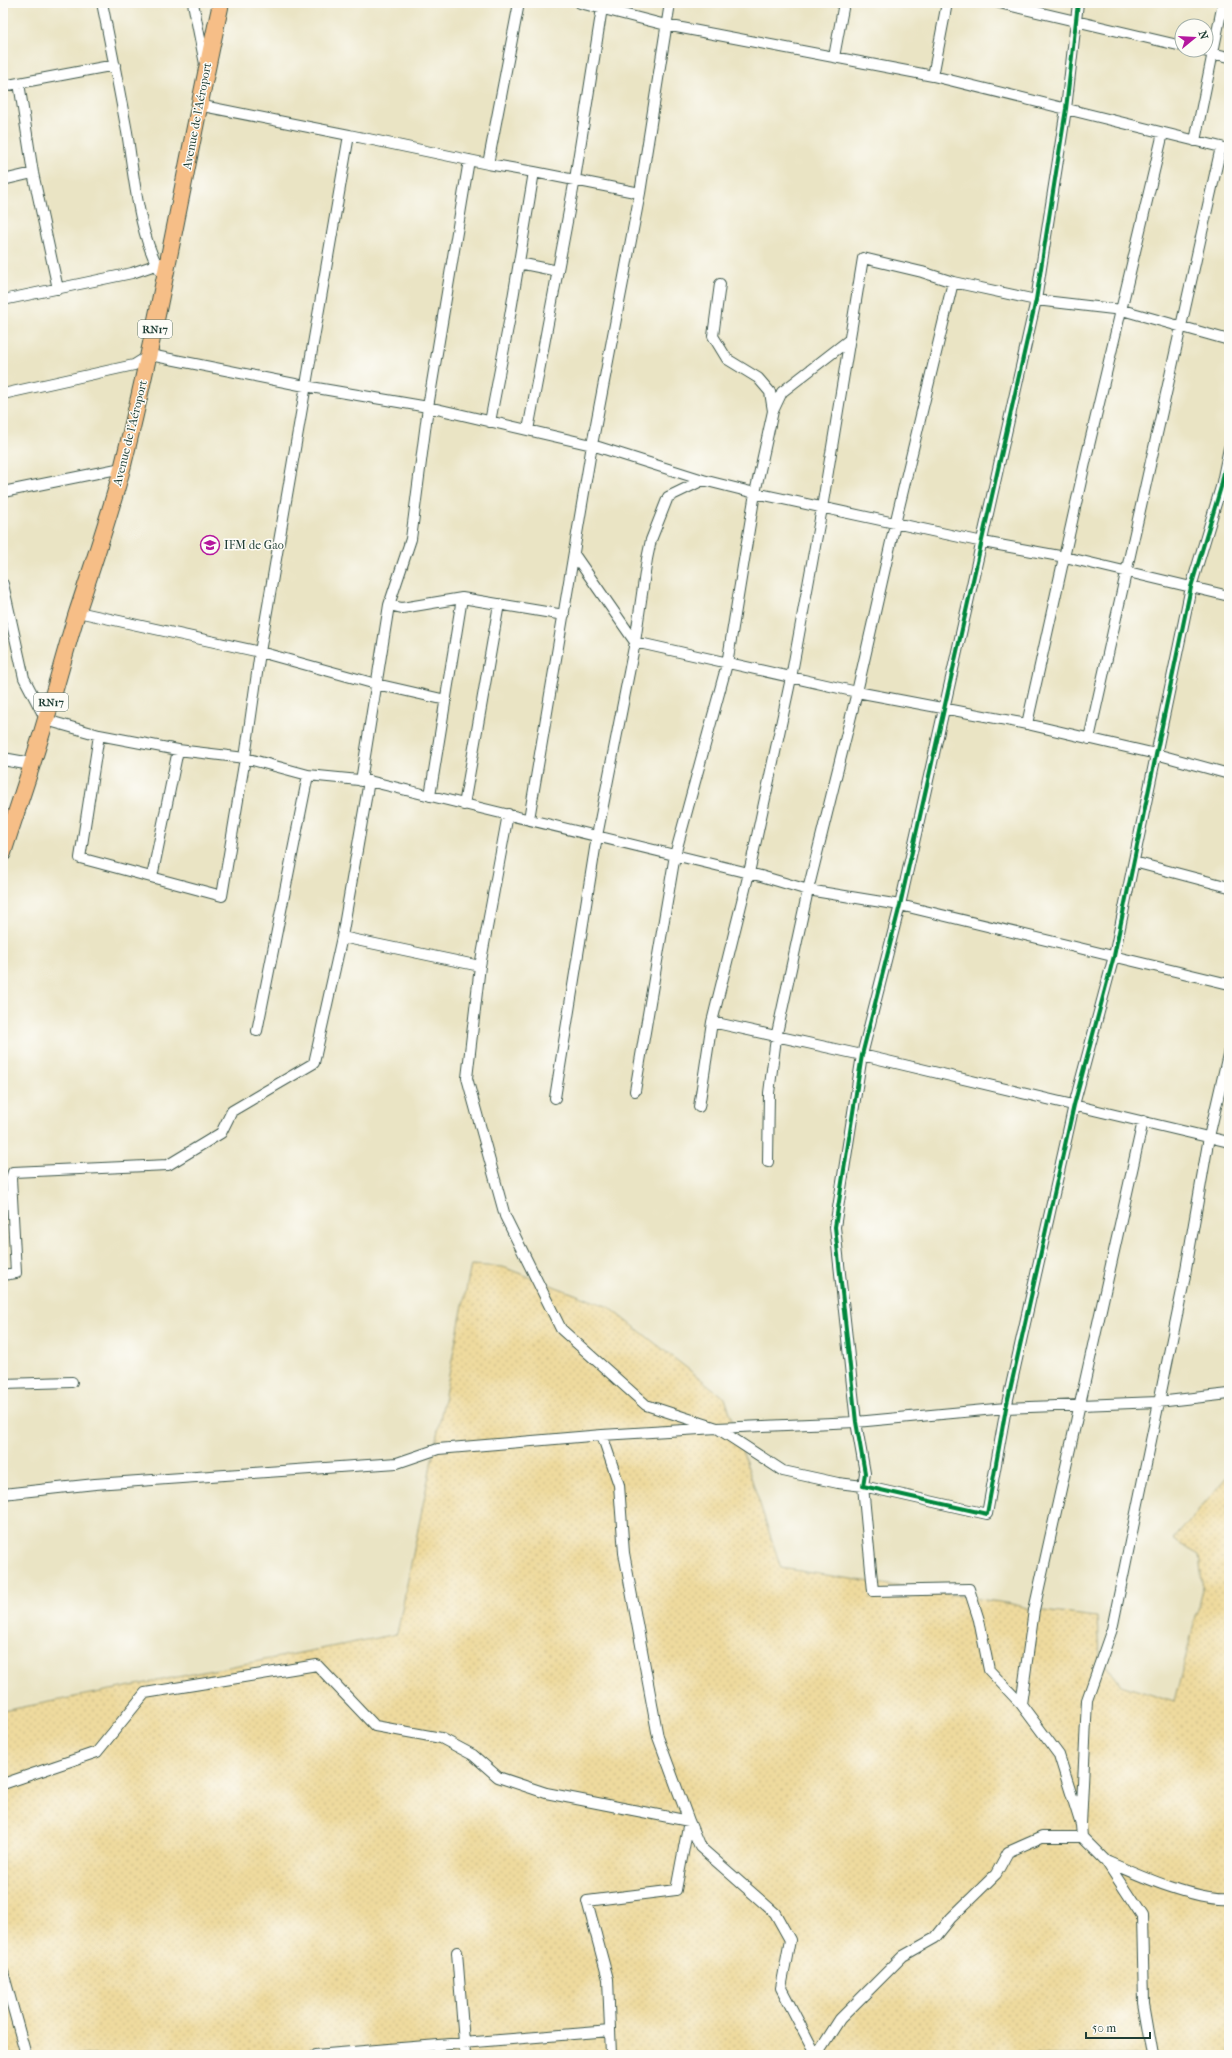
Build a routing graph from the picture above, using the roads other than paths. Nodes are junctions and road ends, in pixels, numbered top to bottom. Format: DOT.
graph roads {
  1 [pos="102,3"];
  2 [pos="193,3"];
  3 [pos="221,3"];
  4 [pos="519,3"];
  5 [pos="580,3"];
  6 [pos="670,3"];
  7 [pos="844,3"];
  8 [pos="948,3"];
  9 [pos="999,3"];
  10 [pos="1078,3"];
  11 [pos="1223,3"];
  12 [pos="602,8"];
  13 [pos="1076,21"];
  14 [pos="666,25"];
  15 [pos="1174,44"];
  16 [pos="1214,44"];
  17 [pos="1214,53"];
  18 [pos="834,57"];
  19 [pos="1229,57"];
  20 [pos="1211,58"];
  21 [pos="116,65"];
  22 [pos="206,71"];
  23 [pos="933,76"];
  24 [pos="19,83"];
  25 [pos="3,86"];
  26 [pos="198,105"];
  27 [pos="1066,109"];
  28 [pos="1163,133"];
  29 [pos="348,135"];
  30 [pos="1195,141"];
  31 [pos="1225,148"];
  32 [pos="469,160"];
  33 [pos="488,164"];
  34 [pos="534,172"];
  35 [pos="34,173"];
  36 [pos="575,179"];
  37 [pos="3,180"];
  38 [pos="640,193"];
  39 [pos="519,263"];
  40 [pos="164,267"];
  41 [pos="558,271"];
  42 [pos="953,282"];
  43 [pos="720,284"];
  44 [pos="58,289"];
  45 [pos="3,300"];
  46 [pos="1036,300"];
  47 [pos="1122,310"];
  48 [pos="1183,326"];
  49 [pos="849,340"];
  50 [pos="1229,340"];
  51 [pos="150,355"];
  52 [pos="305,386"];
  53 [pos="3,394"];
  54 [pos="428,407"];
  55 [pos="773,411"];
  56 [pos="490,422"];
  57 [pos="528,430"];
  58 [pos="592,445"];
  59 [pos="1229,448"];
  60 [pos="122,468"];
  61 [pos="703,480"];
  62 [pos="3,492"];
  63 [pos="755,493"];
  64 [pos="822,508"];
  65 [pos="895,524"];
  66 [pos="983,542"];
  67 [pos="574,554"];
  68 [pos="1066,557"];
  69 [pos="1126,571"];
  70 [pos="3,584"];
  71 [pos="1191,587"];
  72 [pos="1229,596"];
  73 [pos="462,598"];
  74 [pos="499,604"];
  75 [pos="389,605"];
  76 [pos="6,610"];
  77 [pos="78,612"];
  78 [pos="564,615"];
  79 [pos="635,642"];
  80 [pos="260,652"];
  81 [pos="727,664"];
  82 [pos="791,678"];
  83 [pos="376,684"];
  84 [pos="857,692"];
  85 [pos="446,700"];
  86 [pos="944,709"];
  87 [pos="46,720"];
  88 [pos="1027,724"];
  89 [pos="99,735"];
  90 [pos="1089,739"];
  91 [pos="178,750"];
  92 [pos="1156,754"];
  93 [pos="3,758"];
  94 [pos="245,758"];
  95 [pos="31,764"];
  96 [pos="1229,774"];
  97 [pos="308,775"];
  98 [pos="365,781"];
  99 [pos="430,796"];
  100 [pos="464,804"];
  101 [pos="508,814"];
  102 [pos="529,818"];
  103 [pos="597,836"];
  104 [pos="3,854"];
  105 [pos="675,855"];
  106 [pos="1134,862"];
  107 [pos="749,873"];
  108 [pos="152,877"];
  109 [pos="1229,887"];
  110 [pos="808,890"];
  111 [pos="900,905"];
  112 [pos="342,937"];
  113 [pos="1114,956"];
  114 [pos="480,966"];
  115 [pos="1229,984"];
  116 [pos="712,1022"];
  117 [pos="257,1031"];
  118 [pos="776,1038"];
  119 [pos="1229,1050"];
  120 [pos="862,1055"];
  121 [pos="636,1091"];
  122 [pos="555,1098"];
  123 [pos="1074,1105"];
  124 [pos="699,1107"];
  125 [pos="1143,1121"];
  126 [pos="1209,1137"];
  127 [pos="1229,1142"];
  128 [pos="768,1162"];
  129 [pos="8,1173"];
  130 [pos="3,1275"];
  131 [pos="72,1382"];
  132 [pos="3,1384"];
  133 [pos="1229,1394"];
  134 [pos="1158,1402"];
  135 [pos="1080,1405"];
  136 [pos="1006,1408"];
  137 [pos="856,1422"];
  138 [pos="717,1428"];
  139 [pos="602,1434"];
  140 [pos="863,1486"];
  141 [pos="3,1494"];
  142 [pos="1021,1704"];
  143 [pos="3,1784"];
  144 [pos="689,1822"];
  145 [pos="1081,1825"];
  146 [pos="1082,1837"];
  147 [pos="1106,1861"];
  148 [pos="1229,1898"];
  149 [pos="457,1952"];
  150 [pos="3,1972"];
  151 [pos="610,2031"];
  152 [pos="464,2043"];
  153 [pos="26,2055"];
  154 [pos="315,2055"];
  155 [pos="465,2055"];
  156 [pos="611,2055"];
  157 [pos="816,2055"];
  158 [pos="1153,2055"];
  1 -- 21 [label="street"];
  2 -- 22 [label="street"];
  3 -- 22 [label="main road, Avenue de l'Aéroport / RN17"];
  4 -- 33 [label="street"];
  5 -- 12 [label="street"];
  6 -- 14 [label="street"];
  7 -- 18 [label="street"];
  8 -- 23 [label="street"];
  9 -- 13 [label="street"];
  10 -- 13 [label="street"];
  11 -- 16 [label="street"];
  12 -- 14 [label="street"];
  12 -- 36 [label="street"];
  13 -- 15 [label="street"];
  13 -- 27 [label="street"];
  14 -- 18 [label="street"];
  14 -- 38 [label="street"];
  17 -- 19 [label="street"];
  18 -- 23 [label="street"];
  20 -- 30 [label="street"];
  21 -- 24 [label="street"];
  21 -- 40 [label="street"];
  22 -- 26 [label="main road, Avenue de l'Aéroport / RN17"];
  23 -- 27 [label="street"];
  24 -- 25 [label="street"];
  24 -- 35 [label="street"];
  26 -- 29 [label="street"];
  26 -- 40 [label="main road, Avenue de l'Aéroport / RN17"];
  27 -- 28 [label="street"];
  27 -- 46 [label="street"];
  28 -- 30 [label="street"];
  28 -- 47 [label="street"];
  29 -- 32 [label="street"];
  29 -- 52 [label="street"];
  30 -- 31 [label="street"];
  31 -- 48 [label="street"];
  32 -- 33 [label="street"];
  32 -- 54 [label="street"];
  33 -- 34 [label="street"];
  34 -- 36 [label="street"];
  34 -- 39 [label="street"];
  35 -- 37 [label="street"];
  35 -- 44 [label="street"];
  36 -- 38 [label="street"];
  36 -- 41 [label="street"];
  38 -- 58 [label="street"];
  39 -- 41 [label="street"];
  39 -- 56 [label="street"];
  40 -- 44 [label="street"];
  40 -- 51 [label="main road, Avenue de l'Aéroport / RN17"];
  41 -- 57 [label="street"];
  42 -- 46 [label="street"];
  42 -- 49 [label="street"];
  42 -- 65 [label="street"];
  43 -- 55 [label="street"];
  44 -- 45 [label="street"];
  46 -- 47 [label="street"];
  46 -- 66 [label="street"];
  47 -- 48 [label="street"];
  47 -- 68 [label="street"];
  48 -- 50 [label="street"];
  48 -- 69 [label="street"];
  49 -- 55 [label="street"];
  49 -- 64 [label="street"];
  51 -- 52 [label="street"];
  51 -- 53 [label="street"];
  51 -- 60 [label="main road, Avenue de l'Aéroport / RN17"];
  52 -- 54 [label="street"];
  52 -- 80 [label="street"];
  54 -- 56 [label="street"];
  54 -- 75 [label="street"];
  55 -- 63 [label="street"];
  56 -- 57 [label="street"];
  57 -- 58 [label="street"];
  58 -- 61 [label="street"];
  58 -- 67 [label="street"];
  59 -- 71 [label="street"];
  60 -- 62 [label="street"];
  60 -- 77 [label="main road, Avenue de l'Aéroport / RN17"];
  61 -- 63 [label="street"];
  61 -- 79 [label="street"];
  63 -- 64 [label="street"];
  63 -- 81 [label="street"];
  64 -- 65 [label="street"];
  64 -- 82 [label="street"];
  65 -- 66 [label="street"];
  65 -- 84 [label="street"];
  66 -- 68 [label="street"];
  66 -- 86 [label="street"];
  67 -- 78 [label="street"];
  67 -- 79 [label="street"];
  68 -- 69 [label="street"];
  68 -- 88 [label="street"];
  69 -- 71 [label="street"];
  69 -- 90 [label="street"];
  70 -- 76 [label="street"];
  71 -- 72 [label="street"];
  71 -- 92 [label="street"];
  73 -- 74 [label="street"];
  73 -- 75 [label="street"];
  73 -- 85 [label="street"];
  74 -- 78 [label="street"];
  74 -- 100 [label="street"];
  75 -- 83 [label="street"];
  76 -- 87 [label="street"];
  77 -- 80 [label="street"];
  77 -- 87 [label="main road, Avenue de l'Aéroport / RN17"];
  78 -- 102 [label="street"];
  79 -- 81 [label="street"];
  79 -- 103 [label="street"];
  80 -- 83 [label="street"];
  80 -- 94 [label="street"];
  81 -- 82 [label="street"];
  81 -- 105 [label="street"];
  82 -- 84 [label="street"];
  82 -- 107 [label="street"];
  83 -- 85 [label="street"];
  83 -- 98 [label="street"];
  84 -- 86 [label="street"];
  84 -- 110 [label="street"];
  85 -- 99 [label="street"];
  86 -- 88 [label="street"];
  86 -- 111 [label="street"];
  87 -- 89 [label="street"];
  87 -- 95 [label="main road, Avenue de l'Aéroport / RN17"];
  88 -- 90 [label="street"];
  89 -- 91 [label="street"];
  89 -- 108 [label="street"];
  90 -- 92 [label="street"];
  91 -- 94 [label="street"];
  91 -- 108 [label="street"];
  92 -- 96 [label="street"];
  92 -- 106 [label="street"];
  93 -- 95 [label="street"];
  94 -- 97 [label="street"];
  94 -- 108 [label="street"];
  95 -- 104 [label="main road, Avenue de l'Aéroport / RN17"];
  97 -- 98 [label="street"];
  97 -- 117 [label="street"];
  98 -- 99 [label="street"];
  98 -- 112 [label="street"];
  99 -- 100 [label="street"];
  100 -- 101 [label="street"];
  101 -- 102 [label="street"];
  101 -- 114 [label="street"];
  102 -- 103 [label="street"];
  103 -- 105 [label="street"];
  103 -- 122 [label="street"];
  105 -- 107 [label="street"];
  105 -- 121 [label="street"];
  106 -- 109 [label="street"];
  106 -- 113 [label="street"];
  107 -- 110 [label="street"];
  107 -- 116 [label="street"];
  110 -- 111 [label="street"];
  110 -- 118 [label="street"];
  111 -- 113 [label="street"];
  111 -- 120 [label="street"];
  112 -- 114 [label="street"];
  112 -- 129 [label="street"];
  113 -- 115 [label="street"];
  113 -- 123 [label="street"];
  114 -- 138 [label="street"];
  116 -- 118 [label="street"];
  116 -- 124 [label="street"];
  118 -- 120 [label="street"];
  118 -- 128 [label="street"];
  119 -- 126 [label="street"];
  120 -- 123 [label="street"];
  120 -- 137 [label="street"];
  123 -- 125 [label="street"];
  123 -- 136 [label="street"];
  125 -- 126 [label="street"];
  125 -- 135 [label="street"];
  126 -- 127 [label="street"];
  126 -- 134 [label="street"];
  129 -- 130 [label="street"];
  131 -- 132 [label="street"];
  133 -- 134 [label="street"];
  134 -- 135 [label="street"];
  134 -- 145 [label="street"];
  135 -- 136 [label="street"];
  135 -- 142 [label="street"];
  136 -- 137 [label="street"];
  136 -- 140 [label="street"];
  137 -- 138 [label="street"];
  137 -- 140 [label="street"];
  138 -- 139 [label="street"];
  138 -- 140 [label="street"];
  139 -- 141 [label="street"];
  139 -- 144 [label="street"];
  140 -- 142 [label="street"];
  142 -- 145 [label="street"];
  143 -- 144 [label="street"];
  144 -- 151 [label="street"];
  144 -- 157 [label="street"];
  145 -- 146 [label="street"];
  146 -- 147 [label="street"];
  146 -- 157 [label="street"];
  147 -- 148 [label="street"];
  147 -- 158 [label="street"];
  149 -- 152 [label="street"];
  150 -- 153 [label="street"];
  151 -- 152 [label="street"];
  151 -- 156 [label="street"];
  152 -- 154 [label="street"];
  152 -- 155 [label="street"];
}
